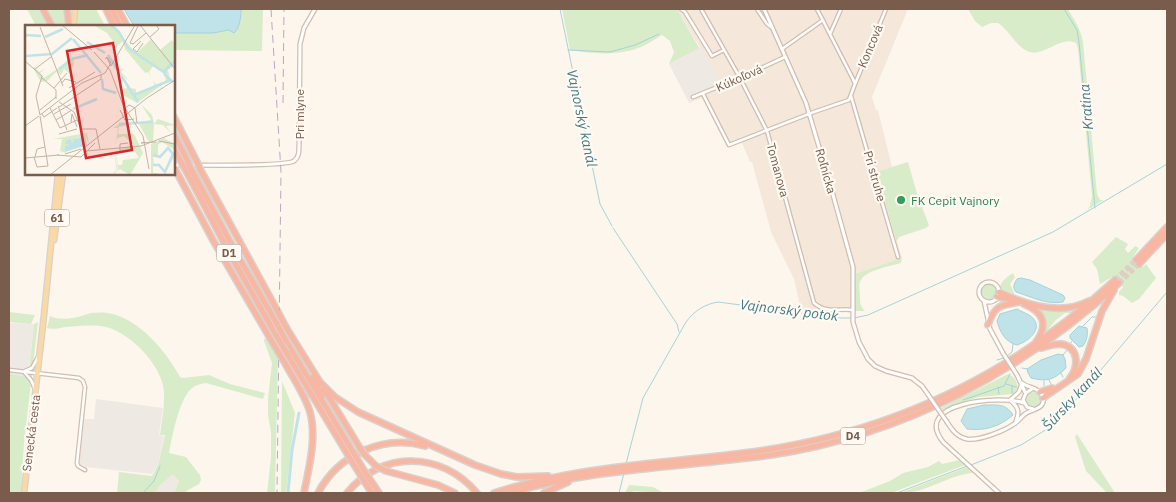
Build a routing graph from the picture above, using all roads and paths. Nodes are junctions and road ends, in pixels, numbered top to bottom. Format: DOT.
graph roads {
  1 [pos="43,9"];
  2 [pos="69,9"];
  3 [pos="75,9"];
  4 [pos="106,9"];
  5 [pos="315,9"];
  6 [pos="681,9"];
  7 [pos="701,9"];
  8 [pos="757,9"];
  9 [pos="817,9"];
  10 [pos="841,9"];
  11 [pos="886,9"];
  12 [pos="115,10"];
  13 [pos="765,10"];
  14 [pos="761,14"];
  15 [pos="822,20"];
  16 [pos="51,25"];
  17 [pos="69,25"];
  18 [pos="74,25"];
  19 [pos="114,25"];
  20 [pos="121,25"];
  21 [pos="126,25"];
  22 [pos="772,27"];
  23 [pos="830,34"];
  24 [pos="782,49"];
  25 [pos="724,50"];
  26 [pos="785,57"];
  27 [pos="740,78"];
  28 [pos="855,84"];
  29 [pos="703,94"];
  30 [pos="851,96"];
  31 [pos="693,97"];
  32 [pos="810,114"];
  33 [pos="175,119"];
  34 [pos="767,131"];
  35 [pos="175,136"];
  36 [pos="175,150"];
  37 [pos="175,167"];
  38 [pos="175,169"];
  39 [pos="58,175"];
  40 [pos="64,175"];
  41 [pos="1167,228"];
  42 [pos="1167,234"];
  43 [pos="898,257"];
  44 [pos="48,279"];
  45 [pos="1117,282"];
  46 [pos="998,295"];
  47 [pos="1098,296"];
  48 [pos="984,301"];
  49 [pos="990,302"];
  50 [pos="1019,302"];
  51 [pos="854,310"];
  52 [pos="987,313"];
  53 [pos="988,325"];
  54 [pos="1036,347"];
  55 [pos="40,352"];
  56 [pos="306,359"];
  57 [pos="285,363"];
  58 [pos="9,370"];
  59 [pos="24,372"];
  60 [pos="38,374"];
  61 [pos="319,381"];
  62 [pos="1022,383"];
  63 [pos="1032,389"];
  64 [pos="36,391"];
  65 [pos="1040,392"];
  66 [pos="1025,394"];
  67 [pos="1044,398"];
  68 [pos="1010,400"];
  69 [pos="1024,404"];
  70 [pos="1034,409"];
  71 [pos="330,415"];
  72 [pos="1023,415"];
  73 [pos="329,424"];
  74 [pos="1015,424"];
  75 [pos="442,450"];
  76 [pos="352,456"];
  77 [pos="617,469"];
  78 [pos="85,470"];
  79 [pos="561,476"];
  80 [pos="365,477"];
  81 [pos="572,479"];
  82 [pos="526,489"];
  83 [pos="475,491"];
  84 [pos="24,493"];
  85 [pos="304,493"];
  86 [pos="318,493"];
  87 [pos="347,493"];
  88 [pos="372,493"];
  89 [pos="379,493"];
  90 [pos="455,493"];
  91 [pos="494,493"];
  92 [pos="510,493"];
  93 [pos="516,493"];
  94 [pos="544,493"];
  95 [pos="999,493"];
  1 -- 16 [label="highway"];
  2 -- 17 [label="highway"];
  3 -- 18 [label="main road"];
  4 -- 19 [label="highway"];
  5 -- 37 [label="street, Pri mlyne"];
  6 -- 25 [label="street"];
  7 -- 25 [label="street, Tomanova"];
  8 -- 14 [label="street, Roľnícka"];
  9 -- 15 [label="street"];
  10 -- 23 [label="street"];
  11 -- 28 [label="street, Koncová"];
  12 -- 20 [label="highway"];
  12 -- 21 [label="highway"];
  13 -- 14 [label="street, Roľnícka"];
  13 -- 22 [label="street, Roľnícka"];
  14 -- 22 [label="street, Roľnícka"];
  15 -- 23 [label="street"];
  15 -- 24 [label="street"];
  22 -- 24 [label="street, Roľnícka"];
  23 -- 28 [label="street"];
  24 -- 26 [label="street, Roľnícka"];
  25 -- 27 [label="street, Tomanova"];
  26 -- 27 [label="street, Kúkoľová"];
  26 -- 32 [label="street, Roľnícka"];
  27 -- 29 [label="street, Kúkoľová"];
  27 -- 34 [label="street, Tomanova"];
  28 -- 30 [label="street, Koncová"];
  29 -- 31 [label="street, Kúkoľová"];
  29 -- 34 [label="street"];
  30 -- 32 [label="street"];
  30 -- 43 [label="street, Pri struhe"];
  32 -- 34 [label="street"];
  32 -- 51 [label="street, Roľnícka"];
  33 -- 56 [label="highway, bridge"];
  34 -- 51 [label="street, Tomanova"];
  35 -- 71 [label="highway, D1, bridge"];
  36 -- 73 [label="highway, D1, bridge"];
  38 -- 57 [label="highway, bridge"];
  39 -- 44 [label="main road, 61"];
  40 -- 44 [label="main road, 61"];
  41 -- 42 [label="highway"];
  44 -- 55 [label="main road, 61"];
  45 -- 47 [label="highway, D4"];
  45 -- 54 [label="highway, D4"];
  45 -- 67 [label="highway"];
  46 -- 47 [label="highway"];
  46 -- 48 [label="street"];
  46 -- 49 [label="street"];
  46 -- 50 [label="highway"];
  47 -- 54 [label="highway, D4"];
  48 -- 49 [label="street"];
  48 -- 52 [label="street"];
  49 -- 52 [label="street"];
  50 -- 53 [label="highway"];
  50 -- 54 [label="highway"];
  51 -- 74 [label="street, Roľnícka, bridge"];
  52 -- 53 [label="street"];
  53 -- 62 [label="street, bridge"];
  54 -- 65 [label="highway"];
  54 -- 77 [label="highway, D4"];
  55 -- 59 [label="street"];
  55 -- 60 [label="main road, 61"];
  56 -- 61 [label="highway"];
  56 -- 71 [label="highway"];
  57 -- 73 [label="highway"];
  57 -- 85 [label="highway"];
  58 -- 59 [label="street"];
  59 -- 60 [label="street"];
  59 -- 64 [label="street"];
  60 -- 64 [label="main road, Senecká cesta / 61"];
  60 -- 78 [label="street"];
  61 -- 75 [label="highway"];
  61 -- 90 [label="highway, bridge"];
  62 -- 63 [label="street"];
  62 -- 66 [label="street"];
  62 -- 68 [label="street"];
  63 -- 65 [label="street"];
  63 -- 66 [label="street"];
  64 -- 84 [label="main road, Senecká cesta / 61"];
  65 -- 67 [label="street"];
  66 -- 68 [label="street"];
  66 -- 69 [label="street"];
  67 -- 70 [label="street"];
  68 -- 69 [label="street"];
  68 -- 74 [label="street"];
  68 -- 95 [label="street"];
  69 -- 70 [label="street"];
  69 -- 72 [label="street"];
  70 -- 72 [label="street"];
  71 -- 76 [label="highway, D1"];
  72 -- 74 [label="street"];
  73 -- 76 [label="highway, D1"];
  75 -- 79 [label="highway"];
  75 -- 86 [label="highway"];
  76 -- 80 [label="highway, D1"];
  77 -- 79 [label="highway, D4"];
  77 -- 81 [label="highway, D4"];
  79 -- 91 [label="highway, D4"];
  80 -- 88 [label="highway, D1"];
  80 -- 89 [label="highway, D1"];
  81 -- 82 [label="highway, D4"];
  81 -- 94 [label="highway"];
  82 -- 92 [label="highway, D4"];
  82 -- 93 [label="highway"];
  83 -- 87 [label="highway"];
}
